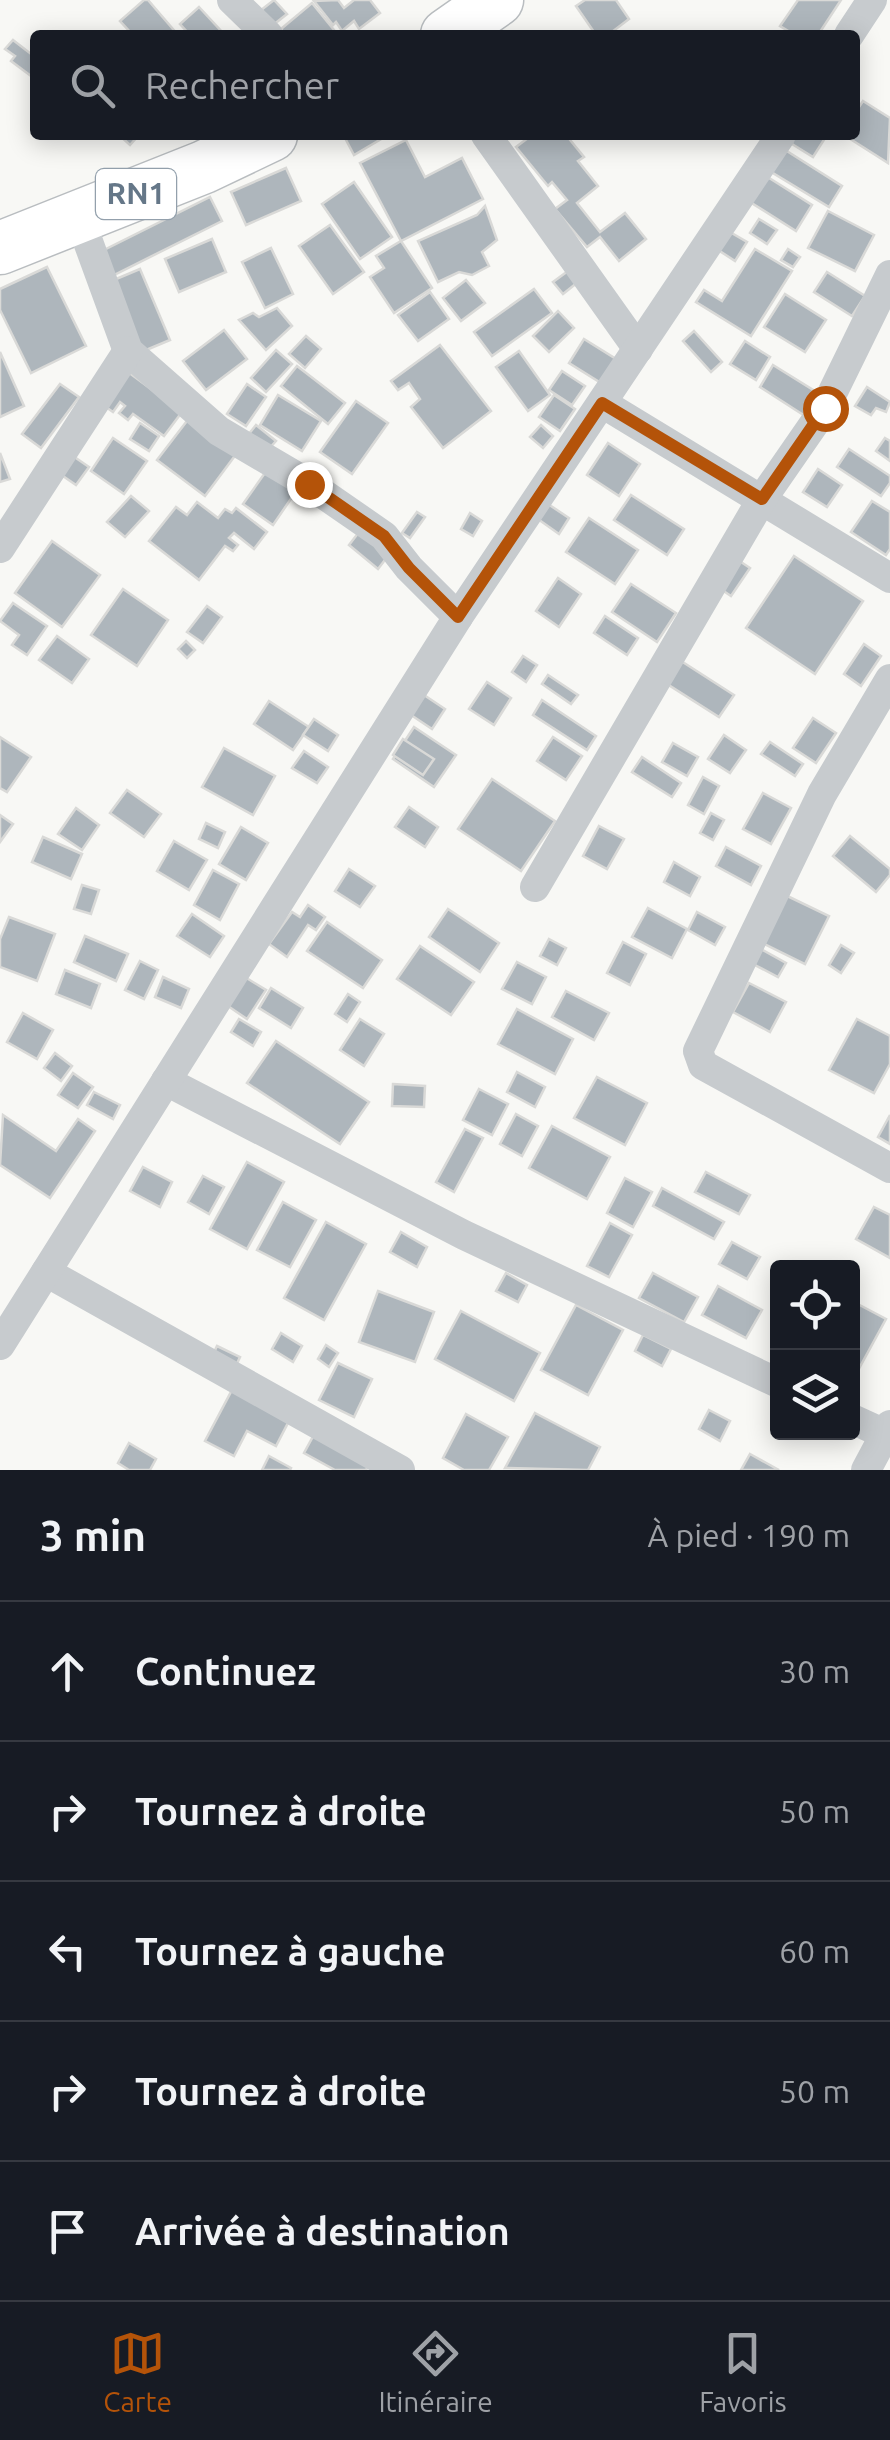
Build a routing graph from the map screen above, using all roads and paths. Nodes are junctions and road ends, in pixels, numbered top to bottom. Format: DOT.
graph roads {
  1 [pos="232,0"];
  2 [pos="497,0"];
  3 [pos="872,0"];
  4 [pos="263,30"];
  5 [pos="454,30"];
  6 [pos="851,30"];
  7 [pos="261,140"];
  8 [pos="490,140"];
  9 [pos="779,140"];
  10 [pos="79,217"];
  11 [pos="0,248"];
  12 [pos="890,274"];
  13 [pos="638,349"];
  14 [pos="128,351"];
  15 [pos="602,403"];
  16 [pos="762,499"];
  17 [pos="0,548"];
  18 [pos="890,578"];
  19 [pos="458,617"];
  20 [pos="890,679"];
  21 [pos="535,888"];
  22 [pos="166,1081"];
  23 [pos="890,1168"];
  24 [pos="46,1272"];
  25 [pos="0,1345"];
  26 [pos="770,1380"];
  27 [pos="860,1421"];
  28 [pos="888,1430"];
  29 [pos="400,1470"];
  30 [pos="866,1470"];
  1 -- 4 [label="street"];
  2 -- 5 [label="highway"];
  3 -- 6 [label="street"];
  7 -- 10 [label="highway, RN1"];
  8 -- 13 [label="street"];
  9 -- 13 [label="street"];
  10 -- 11 [label="highway, RN1"];
  10 -- 14 [label="street"];
  12 -- 16 [label="street"];
  13 -- 15 [label="street"];
  14 -- 17 [label="street"];
  14 -- 19 [label="street"];
  15 -- 16 [label="street"];
  15 -- 19 [label="street"];
  16 -- 18 [label="street"];
  16 -- 21 [label="street"];
  19 -- 22 [label="street"];
  20 -- 23 [label="street"];
  22 -- 24 [label="street"];
  22 -- 26 [label="street"];
  24 -- 25 [label="street"];
  24 -- 29 [label="street"];
  27 -- 28 [label="street"];
  28 -- 30 [label="street"];
}
